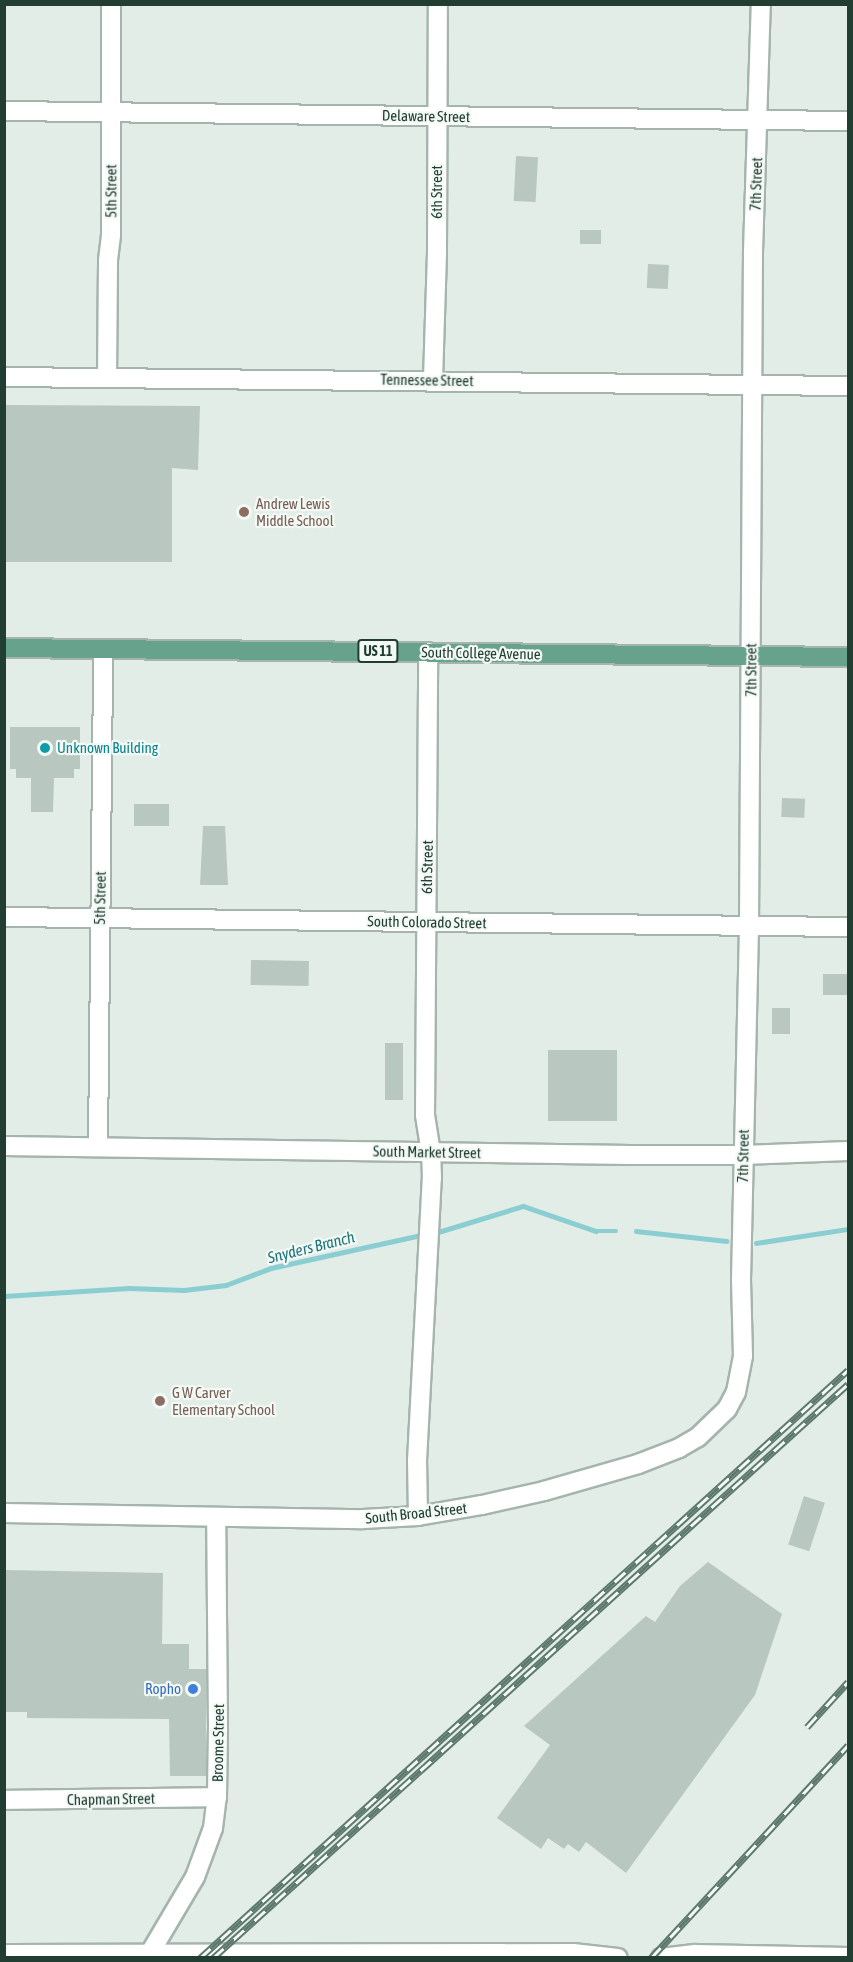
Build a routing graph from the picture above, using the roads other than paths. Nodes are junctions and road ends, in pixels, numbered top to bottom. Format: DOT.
graph roads {
  1 [pos="111,4"];
  2 [pos="438,4"];
  3 [pos="761,4"];
  4 [pos="4,111"];
  5 [pos="111,113"];
  6 [pos="437,117"];
  7 [pos="758,120"];
  8 [pos="849,121"];
  9 [pos="4,377"];
  10 [pos="107,378"];
  11 [pos="433,380"];
  12 [pos="752,384"];
  13 [pos="849,386"];
  14 [pos="4,648"];
  15 [pos="103,649"];
  16 [pos="428,652"];
  17 [pos="751,656"];
  18 [pos="849,657"];
  19 [pos="4,917"];
  20 [pos="100,918"];
  21 [pos="426,922"];
  22 [pos="749,925"];
  23 [pos="849,927"];
  24 [pos="4,1146"];
  25 [pos="98,1147"];
  26 [pos="849,1151"];
  27 [pos="431,1153"];
  28 [pos="743,1155"];
  29 [pos="742,1335"];
  30 [pos="4,1513"];
  31 [pos="418,1516"];
  32 [pos="216,1517"];
  33 [pos="217,1797"];
  34 [pos="4,1800"];
  35 [pos="4,1953"];
  36 [pos="150,1953"];
  37 [pos="849,1957"];
  38 [pos="618,1958"];
  39 [pos="661,1958"];
  1 -- 5 [label="street, 5th Street"];
  2 -- 6 [label="street, 6th Street"];
  3 -- 7 [label="street, 7th Street"];
  4 -- 5 [label="street, Delaware Street"];
  5 -- 6 [label="street, Delaware Street"];
  5 -- 10 [label="street, 5th Street"];
  6 -- 7 [label="street, Delaware Street"];
  6 -- 11 [label="street, 6th Street"];
  7 -- 8 [label="street, Delaware Street"];
  7 -- 12 [label="street, 7th Street"];
  9 -- 10 [label="street, Tennessee Street"];
  10 -- 11 [label="street, Tennessee Street"];
  11 -- 12 [label="street, Tennessee Street"];
  12 -- 13 [label="street, Tennessee Street"];
  12 -- 17 [label="street, 7th Street"];
  14 -- 15 [label="main road, South College Avenue / US 11"];
  15 -- 16 [label="main road, South College Avenue / US 11"];
  15 -- 20 [label="street, 5th Street"];
  16 -- 17 [label="main road, South College Avenue / US 11"];
  16 -- 21 [label="street, 6th Street"];
  17 -- 18 [label="main road, South College Avenue / US 11"];
  17 -- 22 [label="street, 7th Street"];
  19 -- 20 [label="street, South Colorado Street"];
  20 -- 21 [label="street, South Colorado Street"];
  20 -- 25 [label="street, 5th Street"];
  21 -- 22 [label="street, South Colorado Street"];
  21 -- 27 [label="street, 6th Street"];
  22 -- 23 [label="street, South Colorado Street"];
  22 -- 28 [label="street, 7th Street"];
  24 -- 25 [label="street, South Market Street"];
  25 -- 27 [label="street, South Market Street"];
  26 -- 28 [label="street, South Market Street"];
  27 -- 28 [label="street, South Market Street"];
  27 -- 31 [label="street, 6th Street"];
  28 -- 29 [label="street, 7th Street"];
  29 -- 31 [label="street, South Broad Street"];
  30 -- 32 [label="street, South Broad Street"];
  31 -- 32 [label="street, South Broad Street"];
  32 -- 33 [label="street, Broome Street"];
  33 -- 34 [label="street, Chapman Street"];
  33 -- 36 [label="street, Broome Street"];
  35 -- 36 [label="street"];
  36 -- 38 [label="street"];
  37 -- 39 [label="street"];
}
